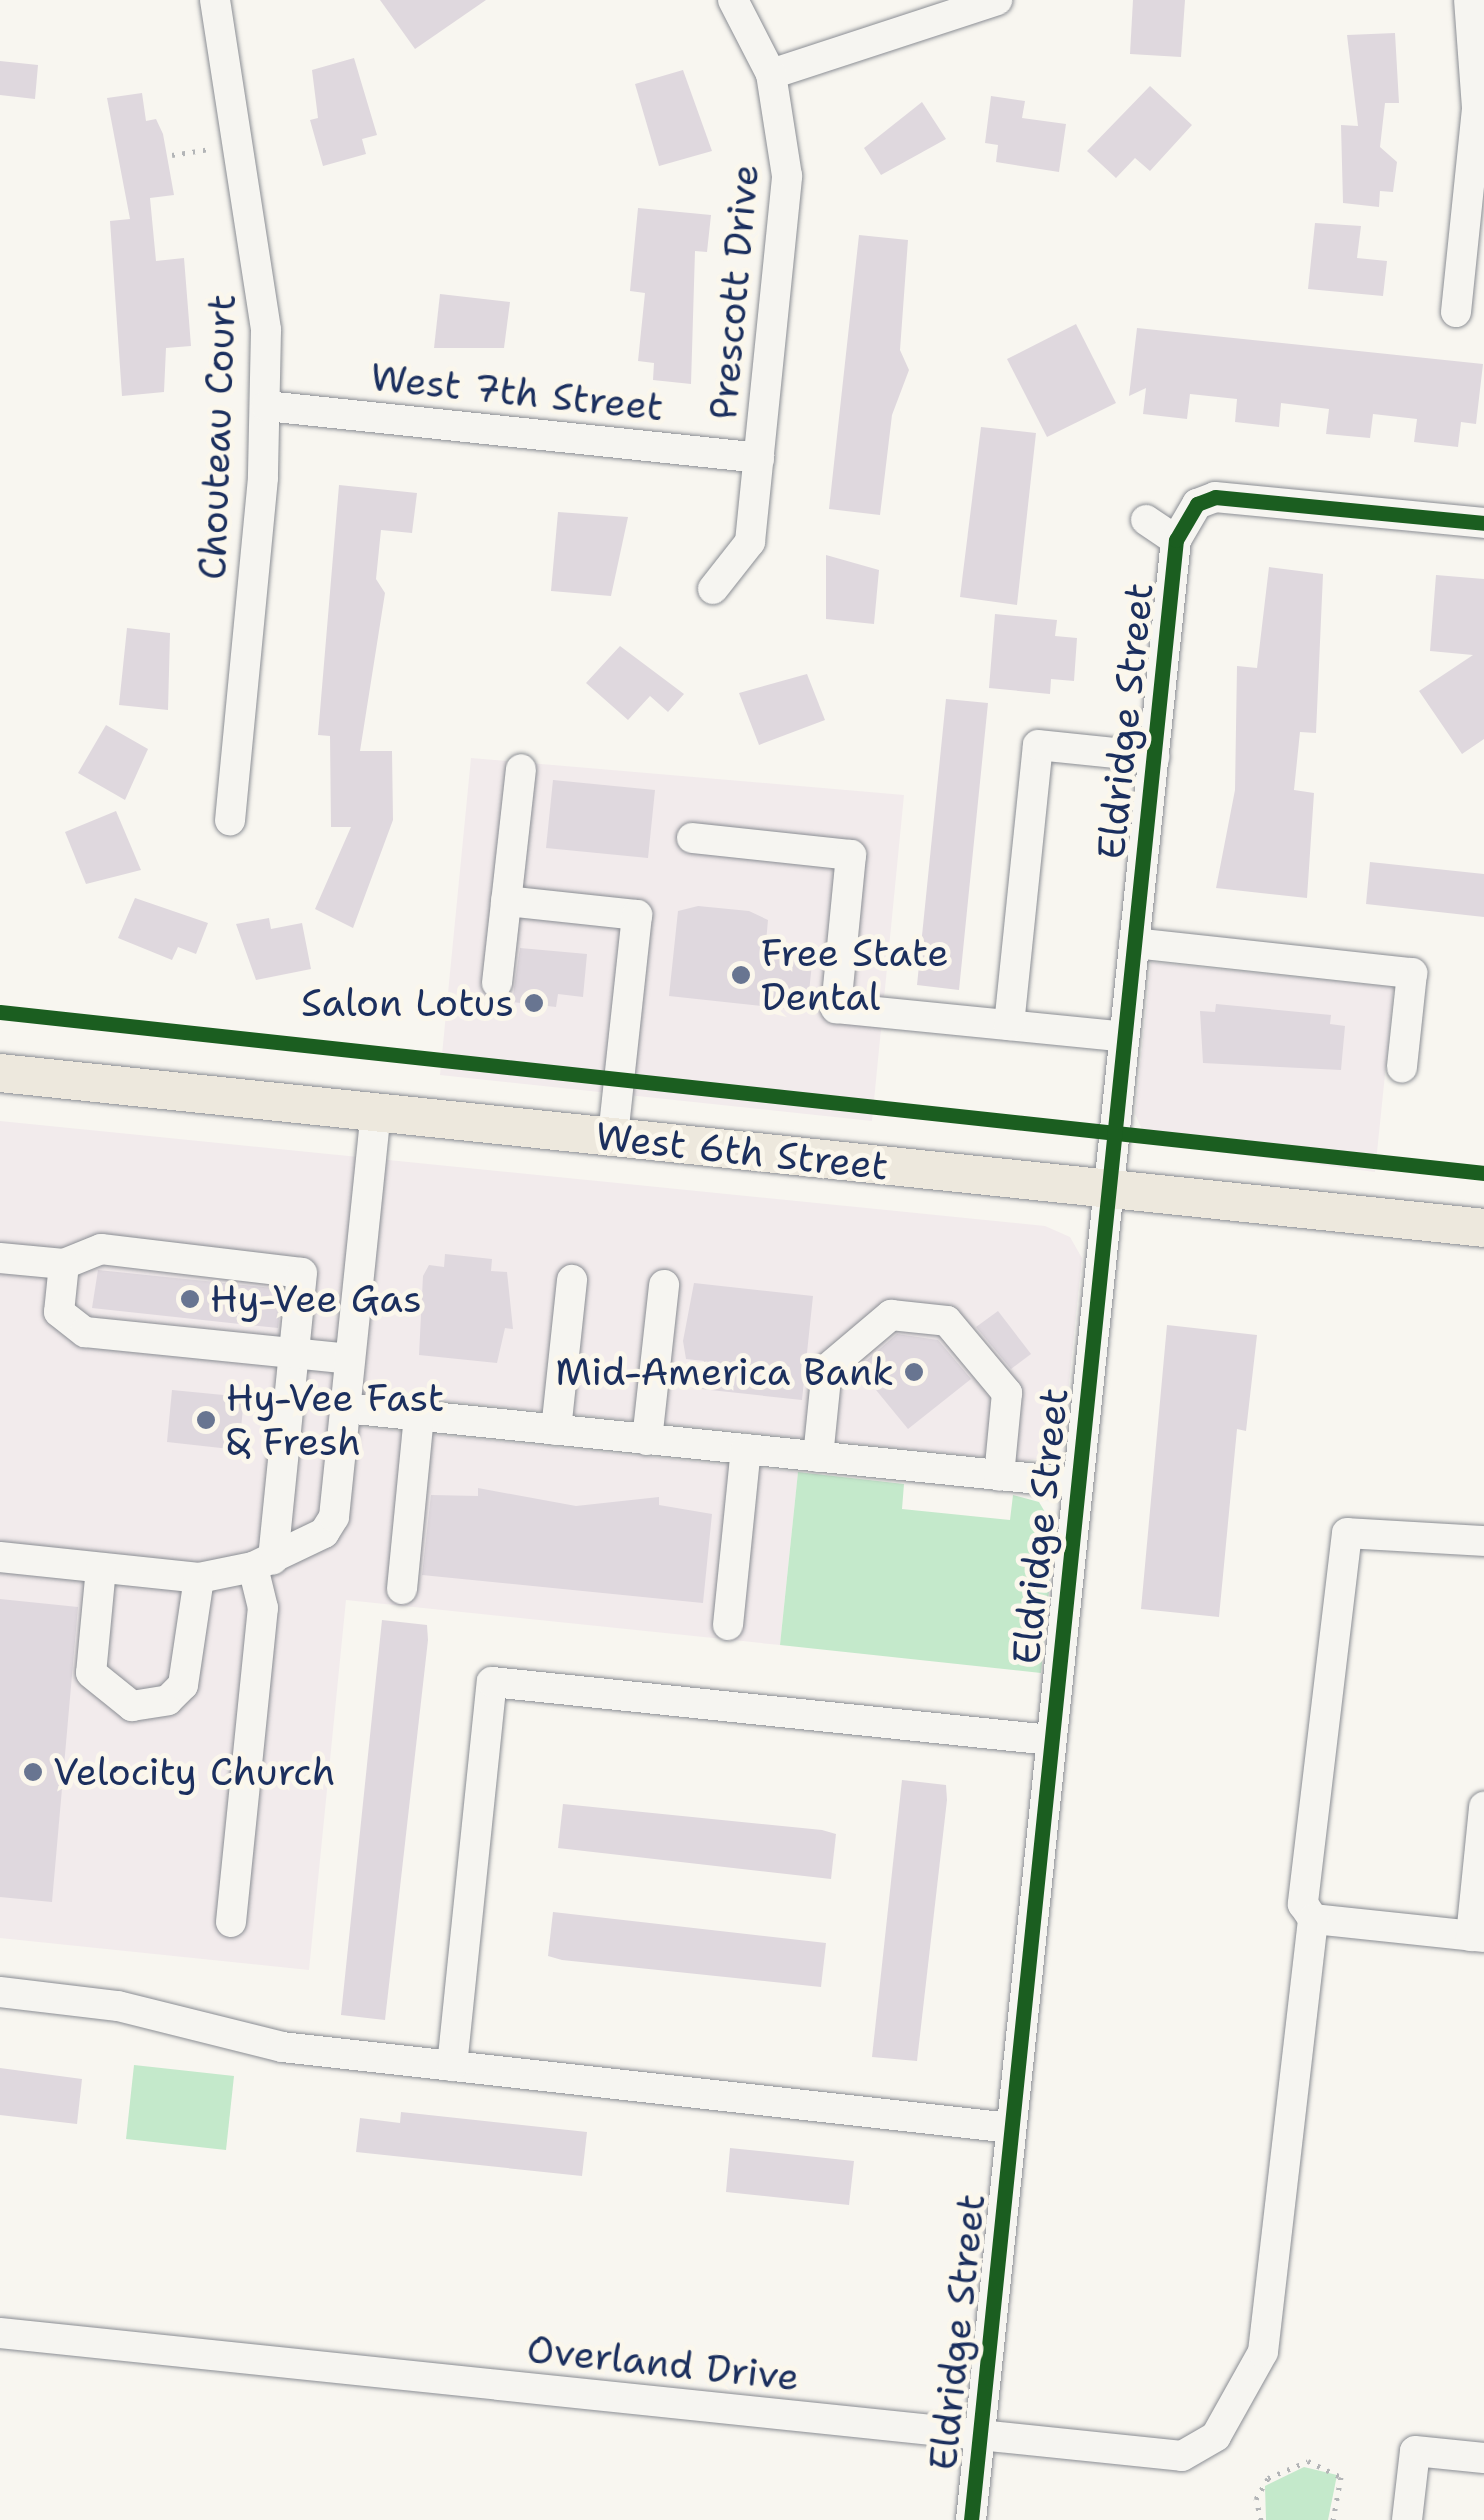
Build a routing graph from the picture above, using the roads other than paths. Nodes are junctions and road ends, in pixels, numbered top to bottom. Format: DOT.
graph roads {
  1 [pos="215,0"];
  2 [pos="733,0"];
  3 [pos="997,0"];
  4 [pos="1469,0"];
  5 [pos="771,74"];
  6 [pos="1480,109"];
  7 [pos="1456,312"];
  8 [pos="266,406"];
  9 [pos="759,458"];
  10 [pos="1146,520"];
  11 [pos="1484,523"];
  12 [pos="1176,540"];
  13 [pos="713,589"];
  14 [pos="1154,757"];
  15 [pos="521,769"];
  16 [pos="230,820"];
  17 [pos="692,838"];
  18 [pos="506,901"];
  19 [pos="1134,944"];
  20 [pos="497,983"];
  21 [pos="1009,1025"];
  22 [pos="1124,1037"];
  23 [pos="1402,1066"];
  24 [pos="0,1073"];
  25 [pos="376,1112"];
  26 [pos="612,1137"];
  27 [pos="1108,1189"];
  28 [pos="1484,1228"];
  29 [pos="0,1258"];
  30 [pos="64,1264"];
  31 [pos="572,1280"];
  32 [pos="664,1285"];
  33 [pos="300,1354"];
  34 [pos="350,1359"];
  35 [pos="344,1408"];
  36 [pos="419,1416"];
  37 [pos="556,1430"];
  38 [pos="647,1440"];
  39 [pos="746,1450"];
  40 [pos="818,1457"];
  41 [pos="999,1476"];
  42 [pos="1077,1483"];
  43 [pos="1484,1541"];
  44 [pos="0,1557"];
  45 [pos="263,1564"];
  46 [pos="101,1568"];
  47 [pos="200,1578"];
  48 [pos="402,1590"];
  49 [pos="728,1625"];
  50 [pos="1050,1740"];
  51 [pos="1484,1807"];
  52 [pos="1313,1919"];
  53 [pos="230,1922"];
  54 [pos="1478,1936"];
  55 [pos="0,1992"];
  56 [pos="452,2066"];
  57 [pos="1011,2128"];
  58 [pos="0,2333"];
  59 [pos="979,2437"];
  60 [pos="1484,2458"];
  61 [pos="972,2520"];
  62 [pos="1407,2520"];
  1 -- 8 [label="street, Chouteau Court"];
  2 -- 5 [label="street, Prescott Drive"];
  3 -- 5 [label="street"];
  4 -- 6 [label="street"];
  5 -- 9 [label="street, Prescott Drive"];
  6 -- 7 [label="street"];
  8 -- 9 [label="street, West 7th Street"];
  8 -- 16 [label="street, Chouteau Court"];
  9 -- 13 [label="street, Prescott Drive"];
  10 -- 12 [label="street"];
  11 -- 12 [label="street"];
  12 -- 14 [label="street, Eldridge Street"];
  14 -- 19 [label="street, Eldridge Street"];
  14 -- 21 [label="street"];
  15 -- 18 [label="street"];
  17 -- 21 [label="street"];
  18 -- 20 [label="street"];
  18 -- 26 [label="street"];
  19 -- 22 [label="street, Eldridge Street"];
  19 -- 23 [label="street"];
  21 -- 22 [label="street"];
  22 -- 27 [label="street, Eldridge Street"];
  24 -- 25 [label="main road, West 6th Street"];
  25 -- 26 [label="main road, West 6th Street"];
  25 -- 34 [label="street"];
  26 -- 27 [label="main road, West 6th Street"];
  27 -- 28 [label="main road, West 6th Street"];
  27 -- 42 [label="street, Eldridge Street"];
  29 -- 30 [label="street"];
  30 -- 33 [label="street"];
  30 -- 33 [label="street"];
  31 -- 37 [label="street"];
  32 -- 38 [label="street"];
  33 -- 34 [label="street"];
  33 -- 45 [label="street"];
  34 -- 35 [label="street"];
  35 -- 36 [label="street"];
  35 -- 45 [label="street"];
  36 -- 37 [label="street"];
  36 -- 48 [label="street"];
  37 -- 38 [label="street"];
  38 -- 39 [label="street"];
  39 -- 40 [label="street"];
  39 -- 49 [label="street"];
  40 -- 41 [label="street"];
  40 -- 41 [label="street"];
  41 -- 42 [label="street"];
  42 -- 50 [label="street, Eldridge Street"];
  43 -- 52 [label="street"];
  44 -- 46 [label="street"];
  45 -- 47 [label="street"];
  45 -- 53 [label="street"];
  46 -- 47 [label="street"];
  46 -- 47 [label="street"];
  50 -- 56 [label="street"];
  50 -- 57 [label="street, Eldridge Street"];
  51 -- 54 [label="street"];
  52 -- 54 [label="street"];
  52 -- 59 [label="street, Overland Drive"];
  55 -- 56 [label="street"];
  56 -- 57 [label="street"];
  57 -- 59 [label="street, Eldridge Street"];
  58 -- 59 [label="street, Overland Drive"];
  59 -- 61 [label="street, Eldridge Street"];
  60 -- 62 [label="street"];
}
